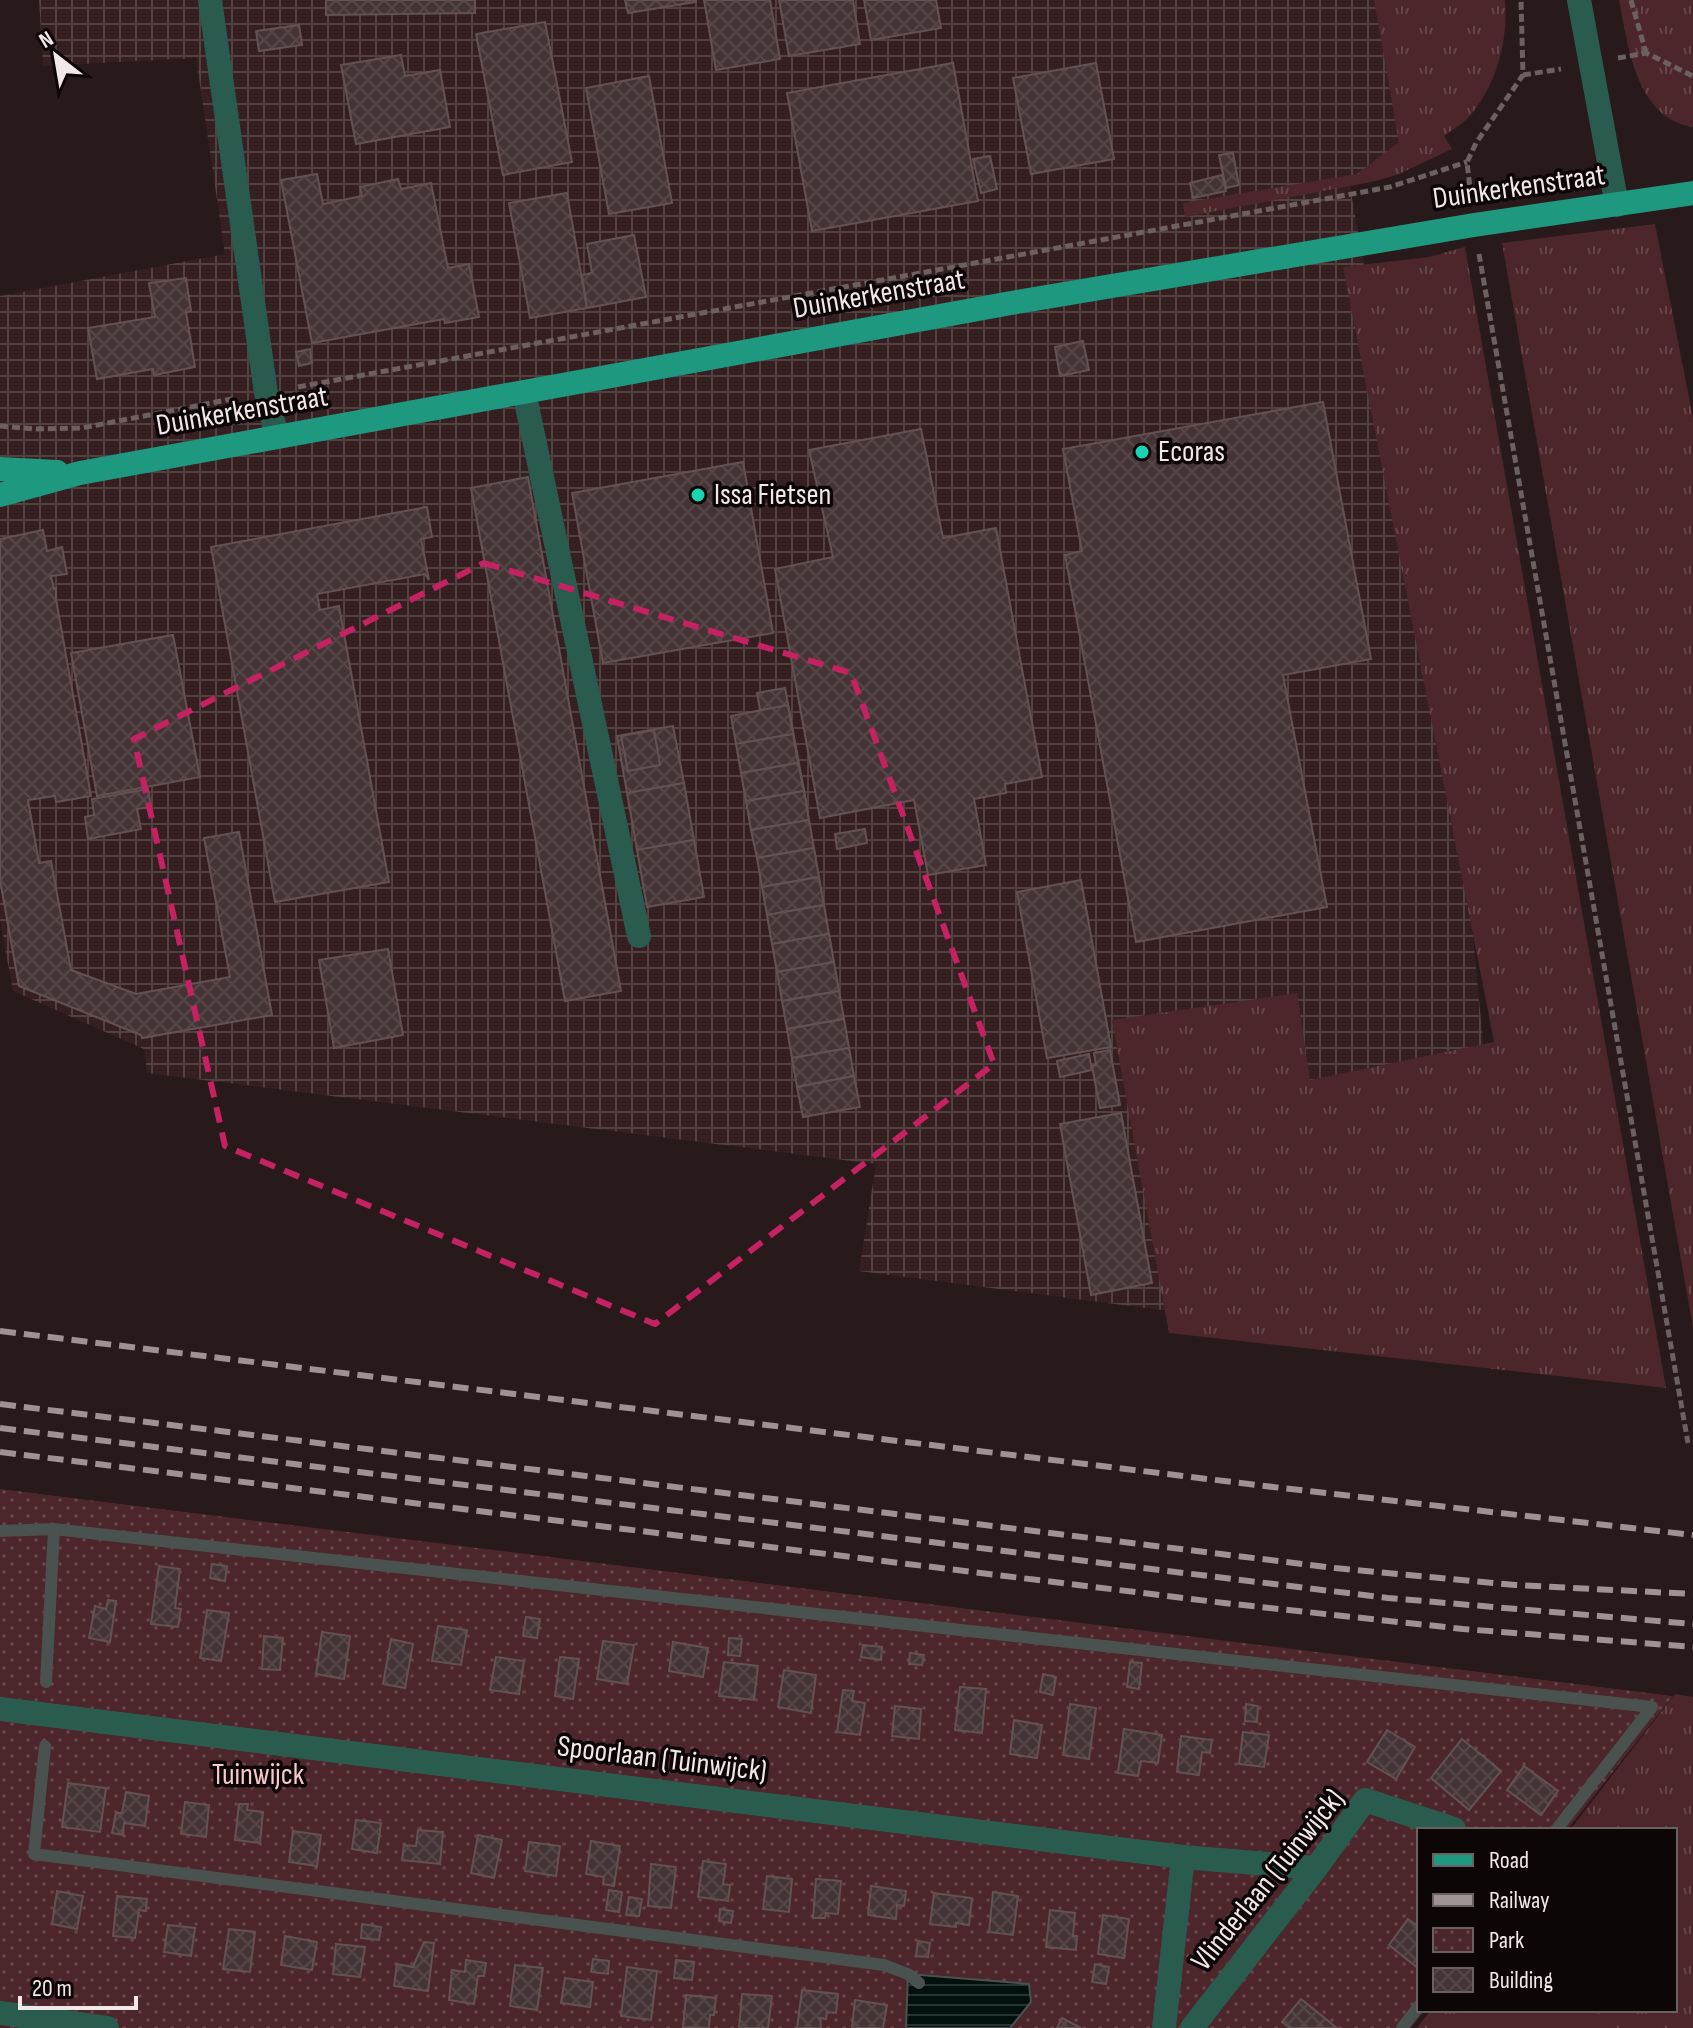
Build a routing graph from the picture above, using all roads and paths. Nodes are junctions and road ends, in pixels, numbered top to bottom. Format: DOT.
graph roads {
  1 [pos="210,0"];
  2 [pos="1521,0"];
  3 [pos="1579,0"];
  4 [pos="1631,0"];
  5 [pos="1646,53"];
  6 [pos="1693,193"];
  7 [pos="1617,205"];
  8 [pos="1474,225"];
  9 [pos="524,392"];
  10 [pos="266,393"];
  11 [pos="0,426"];
  12 [pos="277,437"];
  13 [pos="0,469"];
  14 [pos="80,473"];
  15 [pos="0,495"];
  16 [pos="639,936"];
  17 [pos="1688,1443"];
  18 [pos="0,1709"];
  19 [pos="1451,1828"];
  20 [pos="1183,1857"];
  21 [pos="1316,1868"];
  22 [pos="0,2013"];
  23 [pos="107,2028"];
  24 [pos="1164,2028"];
  25 [pos="1192,2028"];
  1 -- 10 [label="street"];
  2 -- 10 [label="path, Duinkerkenstraat"];
  3 -- 7 [label="street"];
  4 -- 5 [label="path"];
  6 -- 7 [label="main road, Duinkerkenstraat"];
  7 -- 8 [label="main road, Duinkerkenstraat"];
  8 -- 9 [label="main road, Duinkerkenstraat"];
  8 -- 17 [label="path"];
  9 -- 12 [label="main road, Duinkerkenstraat"];
  9 -- 16 [label="street"];
  10 -- 11 [label="path, Duinkerkenstraat"];
  10 -- 12 [label="street"];
  12 -- 14 [label="main road, Duinkerkenstraat"];
  13 -- 14 [label="main road, Duinkerkenstraat"];
  14 -- 15 [label="main road, Duinkerkenstraat"];
  18 -- 20 [label="street, Spoorlaan (Tuinwijck)"];
  19 -- 21 [label="street, Vlinderlaan (Tuinwijck)"];
  20 -- 21 [label="street, Spoorlaan (Tuinwijck)"];
  20 -- 24 [label="street"];
  21 -- 25 [label="street, Vlinderlaan (Tuinwijck)"];
  22 -- 23 [label="street"];
}
